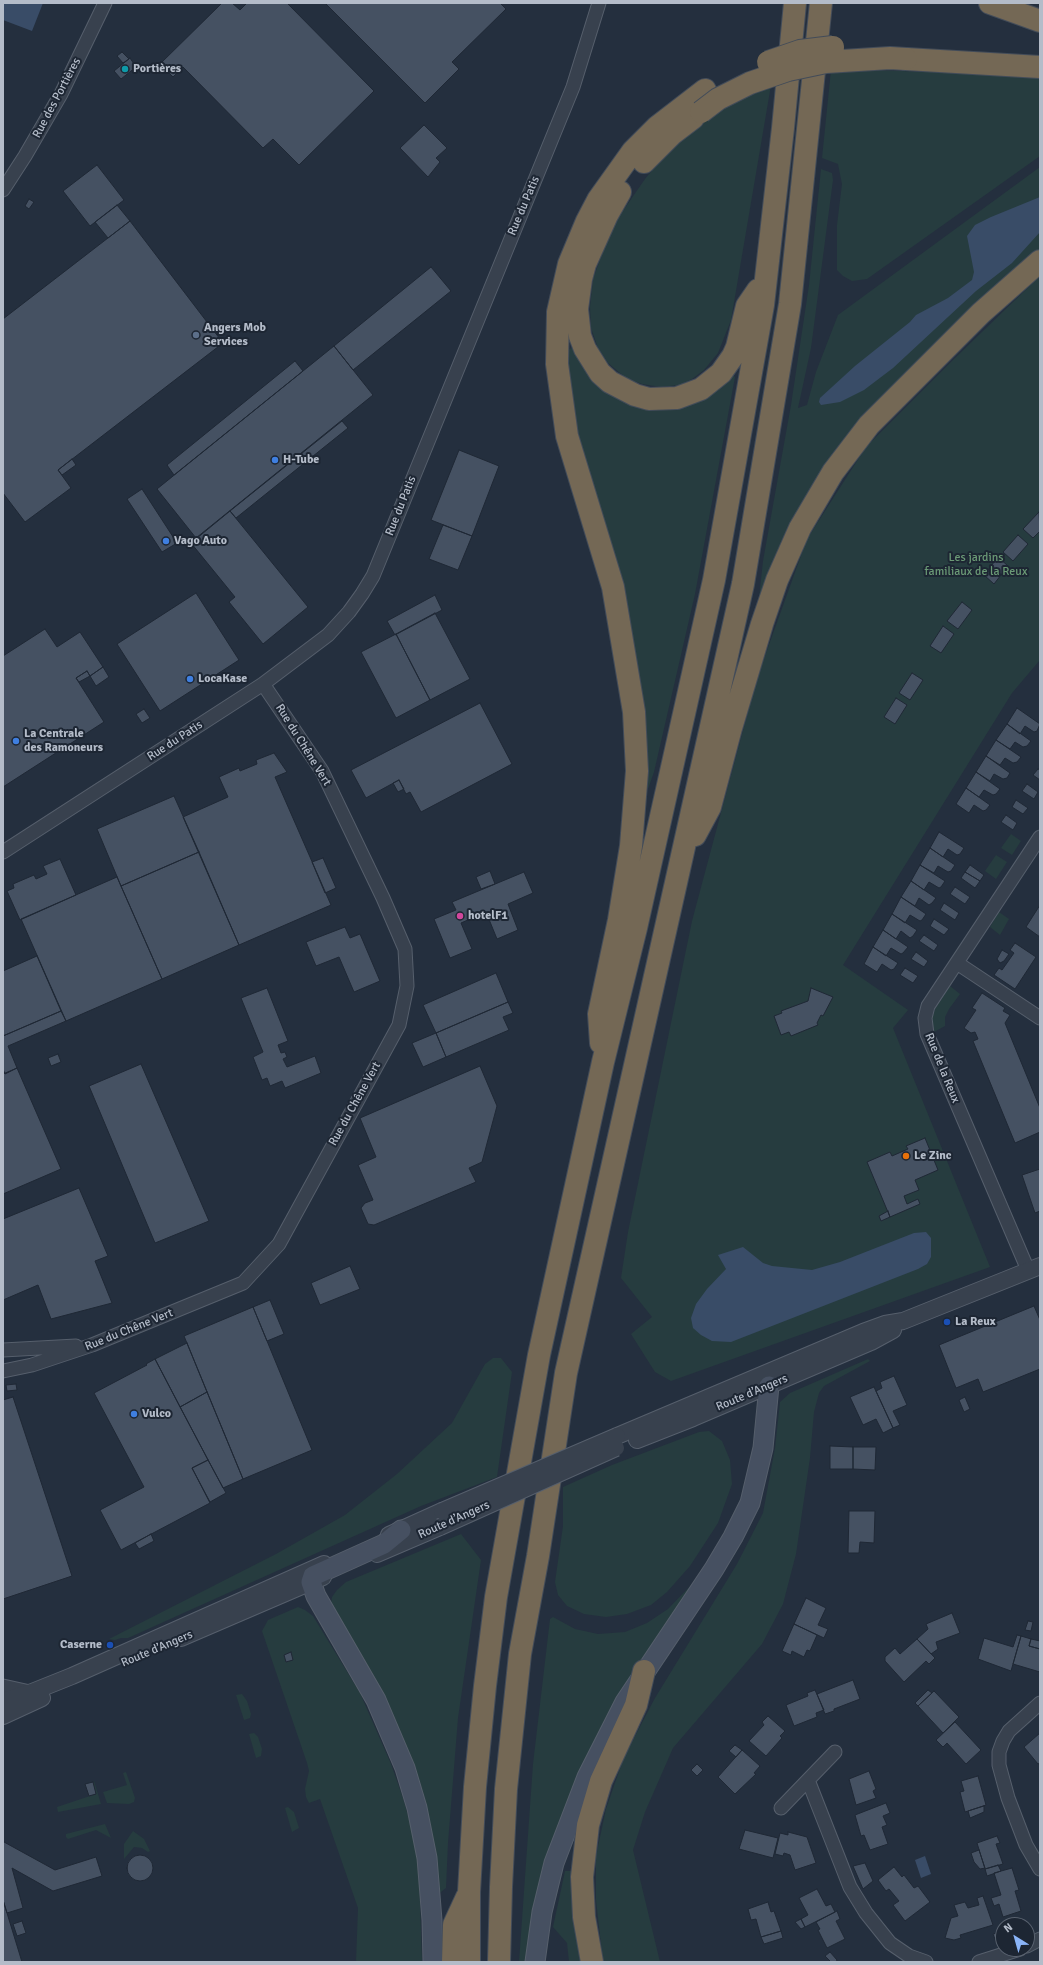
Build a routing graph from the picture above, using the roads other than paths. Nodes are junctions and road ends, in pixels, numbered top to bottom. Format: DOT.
graph roads {
  1 [pos="105,3"];
  2 [pos="599,3"];
  3 [pos="795,3"];
  4 [pos="821,3"];
  5 [pos="990,3"];
  6 [pos="1040,21"];
  7 [pos="908,52"];
  8 [pos="1040,52"];
  9 [pos="1040,67"];
  10 [pos="3,190"];
  11 [pos="1040,261"];
  12 [pos="766,277"];
  13 [pos="263,684"];
  14 [pos="1040,837"];
  15 [pos="3,852"];
  16 [pos="683,857"];
  17 [pos="957,963"];
  18 [pos="1040,1018"];
  19 [pos="603,1062"];
  20 [pos="1034,1268"];
  21 [pos="904,1321"];
  22 [pos="92,1345"];
  23 [pos="3,1350"];
  24 [pos="3,1371"];
  25 [pos="769,1386"];
  26 [pos="617,1442"];
  27 [pos="401,1530"];
  28 [pos="311,1582"];
  29 [pos="212,1619"];
  30 [pos="183,1632"];
  31 [pos="644,1672"];
  32 [pos="3,1686"];
  33 [pos="32,1692"];
  34 [pos="3,1701"];
  35 [pos="1040,1704"];
  36 [pos="3,1716"];
  37 [pos="835,1752"];
  38 [pos="808,1780"];
  39 [pos="780,1808"];
  40 [pos="1040,1869"];
  41 [pos="469,1892"];
  42 [pos="995,1957"];
  43 [pos="433,1962"];
  44 [pos="453,1962"];
  45 [pos="469,1962"];
  46 [pos="499,1962"];
  47 [pos="535,1962"];
  48 [pos="592,1962"];
  49 [pos="926,1962"];
  50 [pos="979,1962"];
  1 -- 10 [label="street, Rue des Portières"];
  2 -- 13 [label="street, Rue du Patis"];
  3 -- 12 [label="highway"];
  4 -- 16 [label="highway"];
  5 -- 6 [label="highway"];
  7 -- 8 [label="highway"];
  7 -- 9 [label="highway"];
  7 -- 12 [label="highway, bridge"];
  7 -- 19 [label="highway, bridge"];
  11 -- 16 [label="highway"];
  12 -- 19 [label="highway"];
  13 -- 15 [label="street, Rue du Patis"];
  13 -- 22 [label="street, Rue du Chêne Vert"];
  14 -- 17 [label="street, Rue de la Reux"];
  16 -- 46 [label="highway"];
  17 -- 18 [label="street"];
  17 -- 20 [label="street, Rue de la Reux"];
  19 -- 41 [label="highway"];
  20 -- 21 [label="street, Route d’Angers"];
  21 -- 25 [label="street, Route d’Angers"];
  21 -- 26 [label="street, Route d’Angers"];
  22 -- 23 [label="street"];
  22 -- 24 [label="street, Rue du Chêne Vert"];
  25 -- 26 [label="street, Route d’Angers"];
  25 -- 31 [label="main road"];
  26 -- 27 [label="street, Route d’Angers, bridge"];
  26 -- 28 [label="street, Route d’Angers, bridge"];
  27 -- 28 [label="main road"];
  27 -- 29 [label="street, Route d’Angers"];
  28 -- 29 [label="street, Route d’Angers"];
  28 -- 43 [label="main road"];
  29 -- 30 [label="street, Route d’Angers"];
  30 -- 33 [label="street, Route d’Angers"];
  30 -- 36 [label="street, Route d’Angers"];
  31 -- 47 [label="main road"];
  31 -- 48 [label="highway"];
  32 -- 33 [label="street"];
  33 -- 34 [label="street, Route d’Angers"];
  35 -- 40 [label="street"];
  37 -- 38 [label="street"];
  38 -- 39 [label="street"];
  38 -- 49 [label="street"];
  41 -- 44 [label="highway"];
  41 -- 45 [label="highway"];
  42 -- 50 [label="street"];
}
